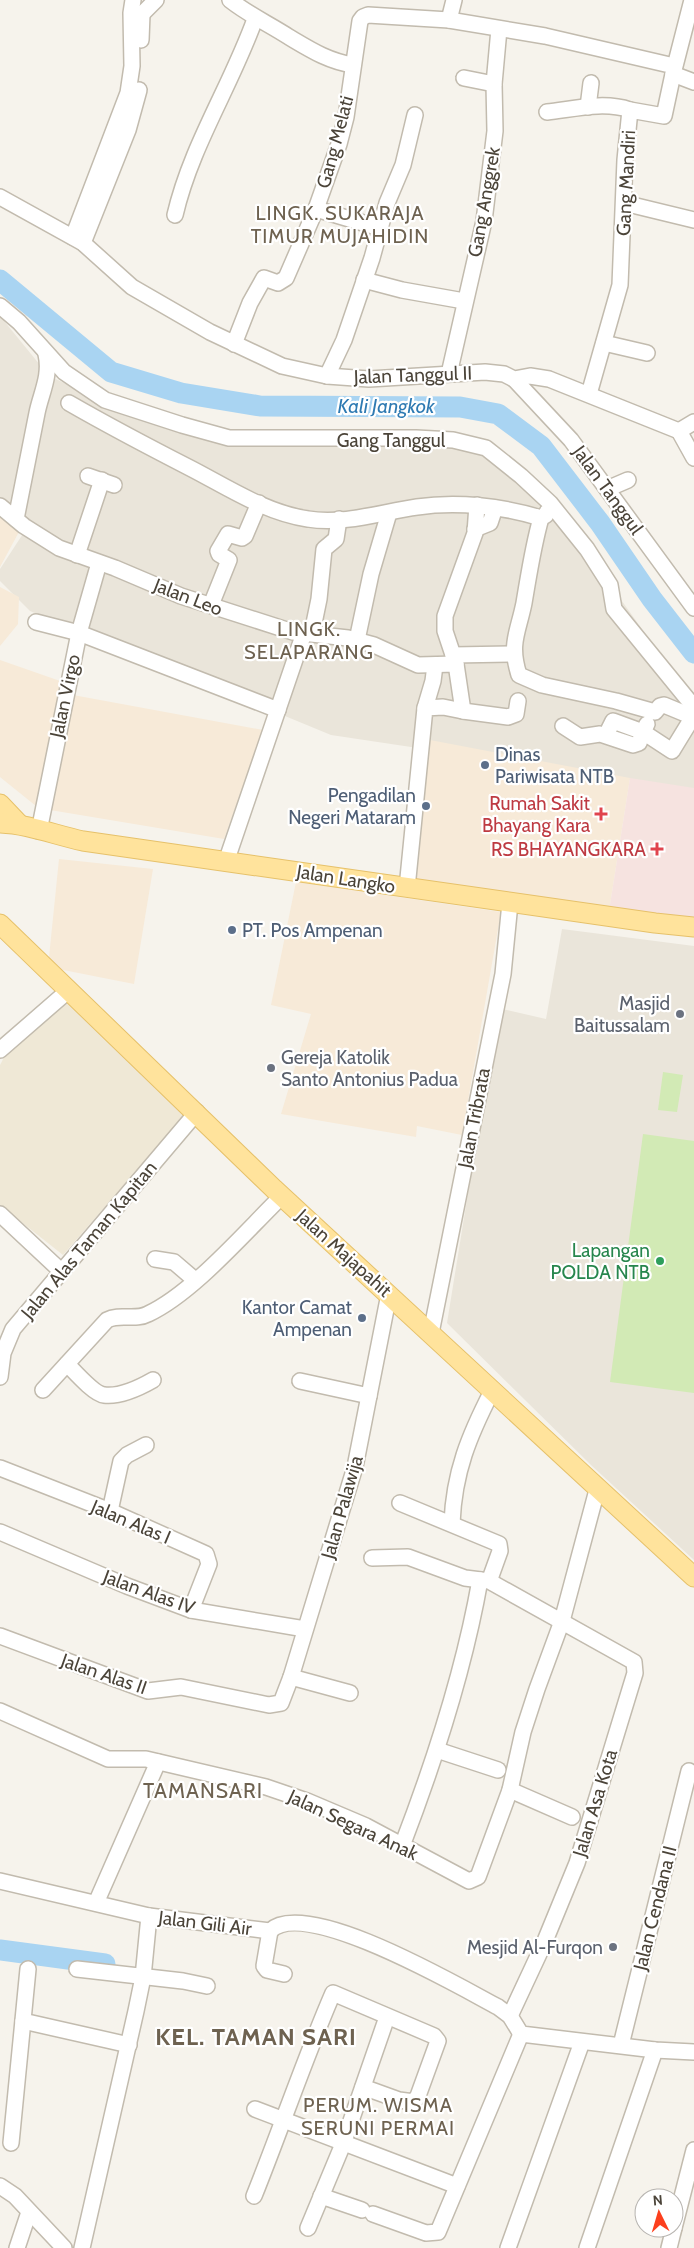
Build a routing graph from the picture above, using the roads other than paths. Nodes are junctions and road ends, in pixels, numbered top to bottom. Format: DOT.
graph roads {
  1 [pos="156,0"];
  2 [pos="230,0"];
  3 [pos="454,0"];
  4 [pos="692,0"];
  5 [pos="136,11"];
  6 [pos="255,19"];
  7 [pos="450,20"];
  8 [pos="499,29"];
  9 [pos="353,65"];
  10 [pos="673,70"];
  11 [pos="464,78"];
  12 [pos="694,82"];
  13 [pos="591,83"];
  14 [pos="494,84"];
  15 [pos="588,107"];
  16 [pos="630,110"];
  17 [pos="547,112"];
  18 [pos="415,115"];
  19 [pos="0,197"];
  20 [pos="624,203"];
  21 [pos="316,209"];
  22 [pos="175,215"];
  23 [pos="694,220"];
  24 [pos="380,228"];
  25 [pos="78,240"];
  26 [pos="364,280"];
  27 [pos="464,301"];
  28 [pos="0,306"];
  29 [pos="606,338"];
  30 [pos="234,344"];
  31 [pos="647,353"];
  32 [pos="46,354"];
  33 [pos="449,374"];
  34 [pos="327,376"];
  35 [pos="514,379"];
  36 [pos="589,394"];
  37 [pos="69,404"];
  38 [pos="694,422"];
  39 [pos="679,430"];
  40 [pos="694,458"];
  41 [pos="101,480"];
  42 [pos="628,480"];
  43 [pos="607,489"];
  44 [pos="259,503"];
  45 [pos="477,505"];
  46 [pos="0,506"];
  47 [pos="495,508"];
  48 [pos="545,510"];
  49 [pos="388,513"];
  50 [pos="16,519"];
  51 [pos="339,519"];
  52 [pos="476,529"];
  53 [pos="77,555"];
  54 [pos="99,563"];
  55 [pos="692,601"];
  56 [pos="211,605"];
  57 [pos="36,622"];
  58 [pos="79,633"];
  59 [pos="308,633"];
  60 [pos="357,640"];
  61 [pos="514,654"];
  62 [pos="455,659"];
  63 [pos="435,665"];
  64 [pos="518,701"];
  65 [pos="425,708"];
  66 [pos="278,710"];
  67 [pos="463,711"];
  68 [pos="655,712"];
  69 [pos="694,713"];
  70 [pos="563,726"];
  71 [pos="643,732"];
  72 [pos="0,804"];
  73 [pos="0,824"];
  74 [pos="20,824"];
  75 [pos="38,831"];
  76 [pos="226,862"];
  77 [pos="406,888"];
  78 [pos="510,903"];
  79 [pos="0,924"];
  80 [pos="694,926"];
  81 [pos="69,990"];
  82 [pos="0,1050"];
  83 [pos="197,1112"];
  84 [pos="282,1196"];
  85 [pos="0,1214"];
  86 [pos="155,1259"];
  87 [pos="62,1272"];
  88 [pos="195,1280"];
  89 [pos="389,1294"];
  90 [pos="431,1333"];
  91 [pos="67,1364"];
  92 [pos="0,1377"];
  93 [pos="153,1380"];
  94 [pos="300,1381"];
  95 [pos="43,1390"];
  96 [pos="492,1391"];
  97 [pos="369,1396"];
  98 [pos="146,1445"];
  99 [pos="0,1468"];
  100 [pos="597,1490"];
  101 [pos="400,1503"];
  102 [pos="110,1511"];
  103 [pos="452,1523"];
  104 [pos="0,1532"];
  105 [pos="372,1558"];
  106 [pos="694,1577"];
  107 [pos="486,1579"];
  108 [pos="191,1610"];
  109 [pos="562,1621"];
  110 [pos="305,1629"];
  111 [pos="0,1636"];
  112 [pos="291,1677"];
  113 [pos="350,1693"];
  114 [pos="269,1705"];
  115 [pos="0,1711"];
  116 [pos="437,1750"];
  117 [pos="158,1762"];
  118 [pos="498,1770"];
  119 [pos="689,1771"];
  120 [pos="510,1790"];
  121 [pos="572,1817"];
  122 [pos="402,1846"];
  123 [pos="0,1882"];
  124 [pos="96,1903"];
  125 [pos="149,1916"];
  126 [pos="270,1931"];
  127 [pos="28,1969"];
  128 [pos="77,1969"];
  129 [pos="284,1974"];
  130 [pos="143,1977"];
  131 [pos="207,1986"];
  132 [pos="510,2016"];
  133 [pos="387,2017"];
  134 [pos="23,2021"];
  135 [pos="521,2034"];
  136 [pos="582,2042"];
  137 [pos="129,2045"];
  138 [pos="621,2045"];
  139 [pos="655,2050"];
  140 [pos="694,2052"];
  141 [pos="363,2087"];
  142 [pos="255,2109"];
  143 [pos="284,2121"];
  144 [pos="11,2143"];
  145 [pos="343,2144"];
  146 [pos="694,2150"];
  147 [pos="0,2186"];
  148 [pos="457,2186"];
  149 [pos="684,2189"];
  150 [pos="254,2196"];
  151 [pos="321,2196"];
  152 [pos="29,2212"];
  153 [pos="308,2228"];
  154 [pos="17,2248"];
  155 [pos="64,2248"];
  156 [pos="82,2248"];
  157 [pos="508,2248"];
  158 [pos="587,2248"];
  1 -- 5 [label="street"];
  2 -- 6 [label="street"];
  3 -- 7 [label="street"];
  4 -- 10 [label="street"];
  5 -- 25 [label="street"];
  6 -- 9 [label="street"];
  6 -- 22 [label="street"];
  7 -- 8 [label="street"];
  7 -- 9 [label="street, Gang Melati"];
  8 -- 10 [label="street"];
  8 -- 14 [label="street, Gang Anggrek"];
  9 -- 21 [label="street, Gang Melati"];
  10 -- 12 [label="street"];
  10 -- 16 [label="street, Gang Mandiri"];
  11 -- 14 [label="street"];
  13 -- 15 [label="street"];
  14 -- 27 [label="street, Gang Anggrek"];
  15 -- 16 [label="street"];
  15 -- 17 [label="street"];
  16 -- 20 [label="street, Gang Mandiri"];
  18 -- 24 [label="street"];
  19 -- 25 [label="street, Jalan Tanggul II"];
  20 -- 23 [label="street"];
  20 -- 29 [label="street, Gang Mandiri"];
  21 -- 24 [label="street"];
  21 -- 30 [label="street, Gang Melati"];
  24 -- 26 [label="street"];
  25 -- 30 [label="street, Jalan Tanggul II"];
  26 -- 27 [label="street"];
  26 -- 34 [label="street"];
  27 -- 33 [label="street, Gang Anggrek"];
  28 -- 32 [label="street, Gang Tanggul"];
  29 -- 31 [label="street"];
  29 -- 36 [label="street, Gang Mandiri"];
  30 -- 34 [label="street, Jalan Tanggul II"];
  32 -- 48 [label="street, Gang Tanggul"];
  32 -- 50 [label="street"];
  33 -- 34 [label="street, Jalan Tanggul II"];
  33 -- 35 [label="street, Jalan Tanggul II"];
  35 -- 36 [label="street, Jalan Tanggul II"];
  35 -- 43 [label="street, Jalan Tanggul"];
  36 -- 39 [label="street, Jalan Tanggul II"];
  37 -- 44 [label="street"];
  38 -- 39 [label="street"];
  39 -- 40 [label="street"];
  41 -- 53 [label="street"];
  42 -- 43 [label="street"];
  43 -- 55 [label="street, Jalan Tanggul"];
  44 -- 49 [label="street"];
  44 -- 56 [label="street"];
  45 -- 47 [label="street"];
  45 -- 49 [label="street"];
  45 -- 52 [label="street"];
  46 -- 50 [label="street, Jalan Leo"];
  47 -- 48 [label="street"];
  47 -- 52 [label="street"];
  48 -- 61 [label="street"];
  48 -- 69 [label="street, Gang Tanggul"];
  49 -- 60 [label="street"];
  50 -- 53 [label="street, Jalan Leo"];
  51 -- 59 [label="street"];
  52 -- 62 [label="street"];
  53 -- 54 [label="street, Jalan Leo"];
  54 -- 56 [label="street, Jalan Leo"];
  54 -- 58 [label="street, Jalan Virgo"];
  56 -- 59 [label="street, Jalan Leo"];
  57 -- 58 [label="street"];
  58 -- 66 [label="street"];
  58 -- 75 [label="street, Jalan Virgo"];
  59 -- 60 [label="street, Jalan Leo"];
  59 -- 66 [label="street"];
  60 -- 63 [label="street, Jalan Leo"];
  61 -- 62 [label="street, Jalan Leo"];
  61 -- 68 [label="street"];
  62 -- 63 [label="street, Jalan Leo"];
  62 -- 67 [label="street"];
  63 -- 65 [label="street"];
  64 -- 67 [label="street"];
  65 -- 67 [label="street"];
  65 -- 77 [label="street"];
  66 -- 76 [label="street"];
  68 -- 69 [label="street"];
  68 -- 71 [label="street"];
  69 -- 71 [label="street"];
  70 -- 71 [label="street"];
  72 -- 74 [label="main road"];
  73 -- 74 [label="main road, Jalan Langko"];
  74 -- 75 [label="main road, Jalan Langko"];
  75 -- 76 [label="main road, Jalan Langko"];
  76 -- 77 [label="main road, Jalan Langko"];
  77 -- 78 [label="main road, Jalan Langko"];
  78 -- 80 [label="main road, Jalan Langko"];
  78 -- 90 [label="street, Jalan Tribrata"];
  79 -- 81 [label="main road, Jalan Majapahit"];
  81 -- 82 [label="street"];
  81 -- 83 [label="main road, Jalan Majapahit"];
  83 -- 84 [label="main road, Jalan Majapahit"];
  83 -- 87 [label="street, Jalan Alas Taman Kapitan"];
  84 -- 88 [label="street"];
  84 -- 89 [label="main road, Jalan Majapahit"];
  85 -- 87 [label="street"];
  86 -- 88 [label="street"];
  87 -- 92 [label="street, Jalan Alas Taman Kapitan"];
  88 -- 91 [label="street"];
  89 -- 90 [label="main road, Jalan Majapahit"];
  89 -- 97 [label="street, Jalan Palawija"];
  90 -- 96 [label="main road, Jalan Majapahit"];
  91 -- 93 [label="street"];
  91 -- 95 [label="street"];
  94 -- 97 [label="street"];
  96 -- 100 [label="main road, Jalan Majapahit"];
  96 -- 103 [label="street"];
  97 -- 110 [label="street, Jalan Palawija"];
  98 -- 102 [label="street"];
  99 -- 102 [label="street, Jalan Alas I"];
  100 -- 106 [label="main road, Jalan Majapahit"];
  100 -- 109 [label="street"];
  101 -- 103 [label="street"];
  102 -- 108 [label="street, Jalan Alas I"];
  103 -- 107 [label="street"];
  104 -- 108 [label="street, Jalan Alas IV"];
  105 -- 107 [label="street, Jalan Asa Kota"];
  107 -- 109 [label="street, Jalan Asa Kota"];
  107 -- 116 [label="street"];
  108 -- 110 [label="street, Jalan Alas IV"];
  109 -- 120 [label="street"];
  109 -- 132 [label="street, Jalan Asa Kota"];
  110 -- 112 [label="street, Jalan Palawija"];
  111 -- 114 [label="street, Jalan Alas II"];
  112 -- 113 [label="street"];
  112 -- 114 [label="street, Jalan Palawija"];
  115 -- 117 [label="street, Jalan Segara Anak"];
  116 -- 118 [label="street"];
  116 -- 122 [label="street"];
  117 -- 122 [label="street, Jalan Segara Anak"];
  117 -- 124 [label="street"];
  119 -- 138 [label="street, Jalan Cendana II"];
  120 -- 121 [label="street"];
  120 -- 122 [label="street, Jalan Segara Anak"];
  123 -- 124 [label="street, Jalan Gili Air"];
  124 -- 125 [label="street, Jalan Gili Air"];
  125 -- 126 [label="street, Jalan Gili Air"];
  125 -- 130 [label="street"];
  126 -- 129 [label="street"];
  126 -- 132 [label="street, Jalan Gili Air"];
  127 -- 134 [label="street"];
  128 -- 130 [label="street"];
  130 -- 131 [label="street"];
  130 -- 137 [label="street"];
  132 -- 135 [label="street"];
  133 -- 141 [label="street"];
  133 -- 141 [label="street"];
  133 -- 143 [label="street"];
  134 -- 137 [label="street"];
  134 -- 144 [label="street"];
  135 -- 136 [label="street"];
  135 -- 148 [label="street"];
  136 -- 138 [label="street"];
  136 -- 157 [label="street"];
  137 -- 156 [label="street"];
  138 -- 139 [label="street"];
  139 -- 140 [label="street"];
  139 -- 158 [label="street"];
  141 -- 145 [label="street"];
  142 -- 143 [label="street"];
  143 -- 145 [label="street"];
  143 -- 150 [label="street"];
  145 -- 148 [label="street"];
  145 -- 151 [label="street"];
  146 -- 149 [label="street"];
  147 -- 152 [label="street"];
  148 -- 151 [label="street"];
  151 -- 153 [label="street"];
  152 -- 154 [label="street"];
  152 -- 155 [label="street"];
}
